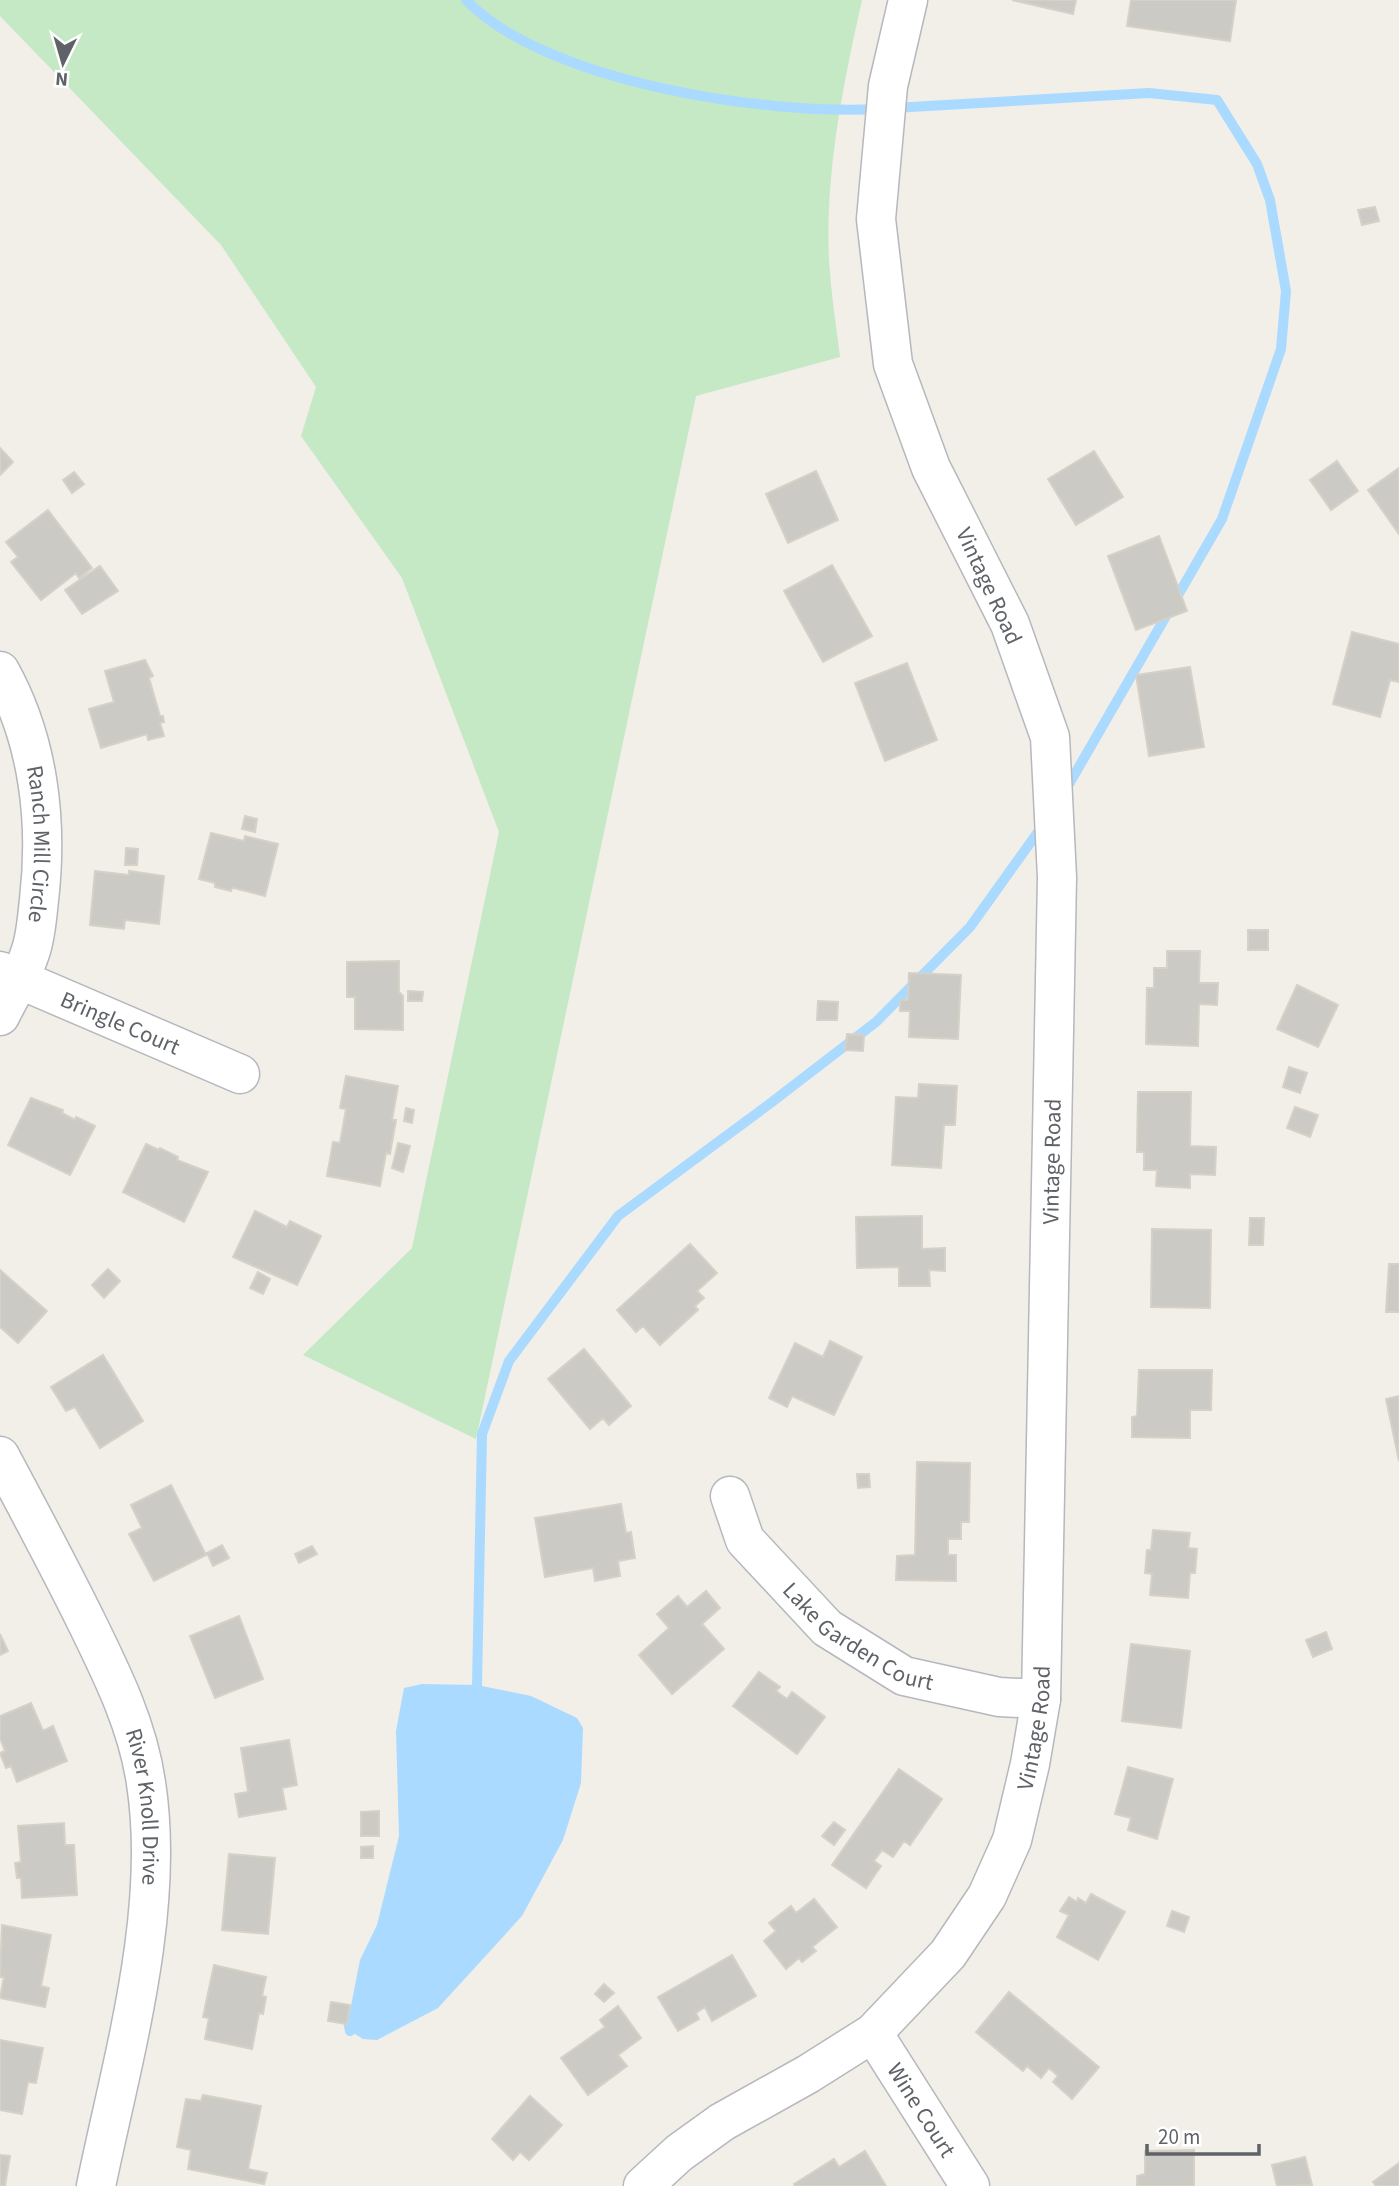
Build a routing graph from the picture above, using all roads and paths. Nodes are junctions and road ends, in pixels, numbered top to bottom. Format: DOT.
graph roads {
  1 [pos="908,0"];
  2 [pos="0,671"];
  3 [pos="9,975"];
  4 [pos="0,1016"];
  5 [pos="240,1074"];
  6 [pos="0,1456"];
  7 [pos="730,1496"];
  8 [pos="1041,1699"];
  9 [pos="873,2033"];
  10 [pos="96,2186"];
  11 [pos="643,2186"];
  12 [pos="970,2186"];
  1 -- 8 [label="street, Vintage Road"];
  2 -- 3 [label="street, Ranch Mill Circle"];
  3 -- 4 [label="street, Ranch Mill Circle"];
  3 -- 5 [label="street, Bringle Court"];
  6 -- 10 [label="street, River Knoll Drive"];
  7 -- 8 [label="street, Lake Garden Court"];
  8 -- 9 [label="street, Vintage Road"];
  9 -- 11 [label="street, Vintage Road"];
  9 -- 12 [label="street, Wine Court"];
}
